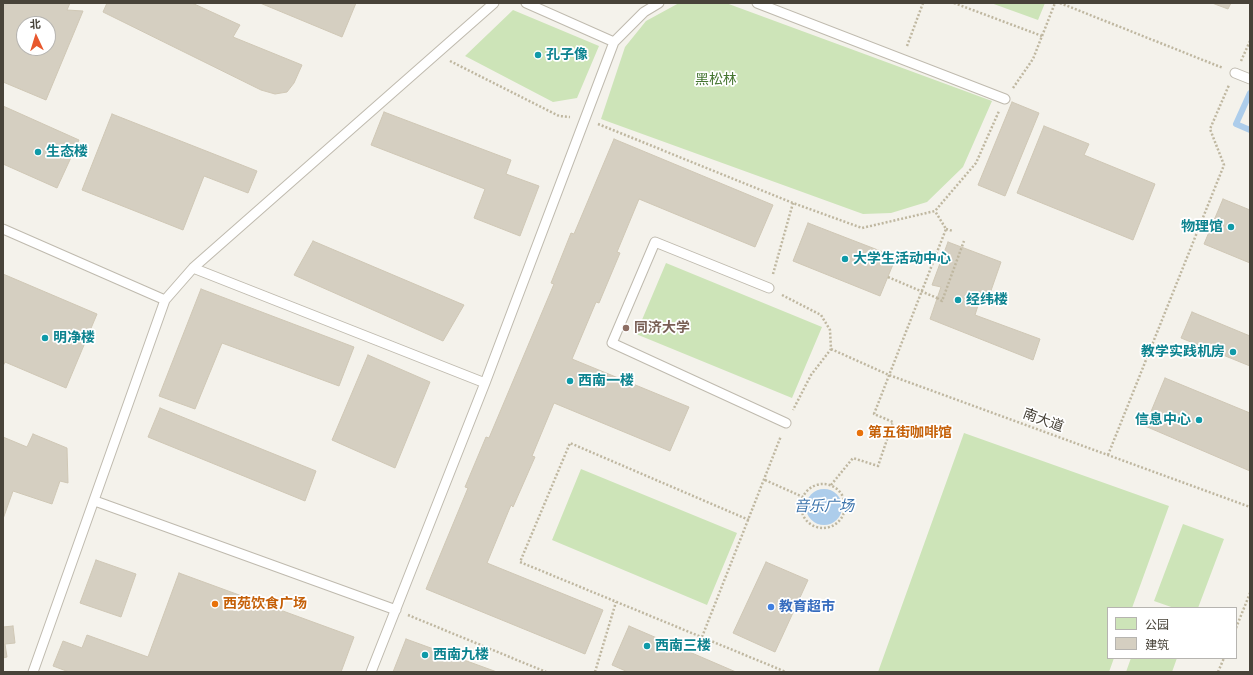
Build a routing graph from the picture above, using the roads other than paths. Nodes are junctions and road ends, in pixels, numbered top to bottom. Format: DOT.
graph roads {
  1 [pos="494,3"];
  2 [pos="526,3"];
  3 [pos="659,3"];
  4 [pos="757,3"];
  5 [pos="614,42"];
  6 [pos="1235,72"];
  7 [pos="1250,79"];
  8 [pos="1005,99"];
  9 [pos="3,230"];
  10 [pos="193,268"];
  11 [pos="769,288"];
  12 [pos="165,300"];
  13 [pos="484,383"];
  14 [pos="786,423"];
  15 [pos="95,501"];
  16 [pos="396,610"];
  17 [pos="33,672"];
  18 [pos="372,672"];
  1 -- 10 [label="lane"];
  2 -- 5 [label="lane"];
  3 -- 5 [label="lane"];
  4 -- 8 [label="lane"];
  5 -- 13 [label="lane"];
  6 -- 7 [label="lane"];
  9 -- 12 [label="lane"];
  10 -- 12 [label="lane"];
  10 -- 13 [label="lane"];
  11 -- 14 [label="lane"];
  12 -- 15 [label="lane"];
  13 -- 16 [label="lane"];
  15 -- 16 [label="lane"];
  15 -- 17 [label="lane"];
  16 -- 18 [label="lane"];
}
